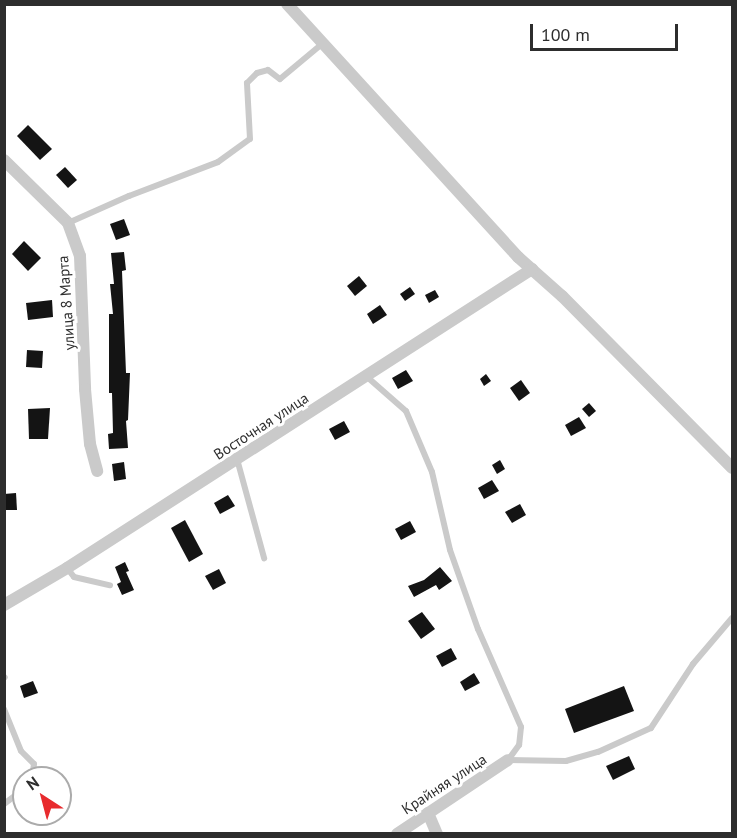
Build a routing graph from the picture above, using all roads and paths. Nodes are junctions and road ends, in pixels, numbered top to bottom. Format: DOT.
graph roads {
  1 [pos="287,4"];
  2 [pos="322,44"];
  3 [pos="4,160"];
  4 [pos="68,223"];
  5 [pos="532,269"];
  6 [pos="366,376"];
  7 [pos="237,459"];
  8 [pos="732,468"];
  9 [pos="97,471"];
  10 [pos="264,558"];
  11 [pos="67,568"];
  12 [pos="110,585"];
  13 [pos="4,605"];
  14 [pos="732,618"];
  15 [pos="4,709"];
  16 [pos="508,760"];
  17 [pos="34,766"];
  18 [pos="428,813"];
  19 [pos="397,834"];
  20 [pos="437,834"];
  1 -- 2 [label="street"];
  2 -- 4 [label="lane"];
  2 -- 5 [label="street"];
  3 -- 4 [label="street, улица 8 Марта"];
  4 -- 9 [label="street, улица 8 Марта"];
  5 -- 6 [label="street, Восточная улица"];
  5 -- 8 [label="street"];
  6 -- 7 [label="street, Восточная улица"];
  6 -- 16 [label="lane"];
  7 -- 10 [label="lane"];
  7 -- 11 [label="street, Восточная улица"];
  11 -- 12 [label="lane"];
  11 -- 13 [label="street, Восточная улица"];
  14 -- 16 [label="lane"];
  15 -- 17 [label="lane"];
  16 -- 18 [label="street, Крайняя улица"];
  18 -- 19 [label="street, Крайняя улица"];
  18 -- 20 [label="street"];
}
